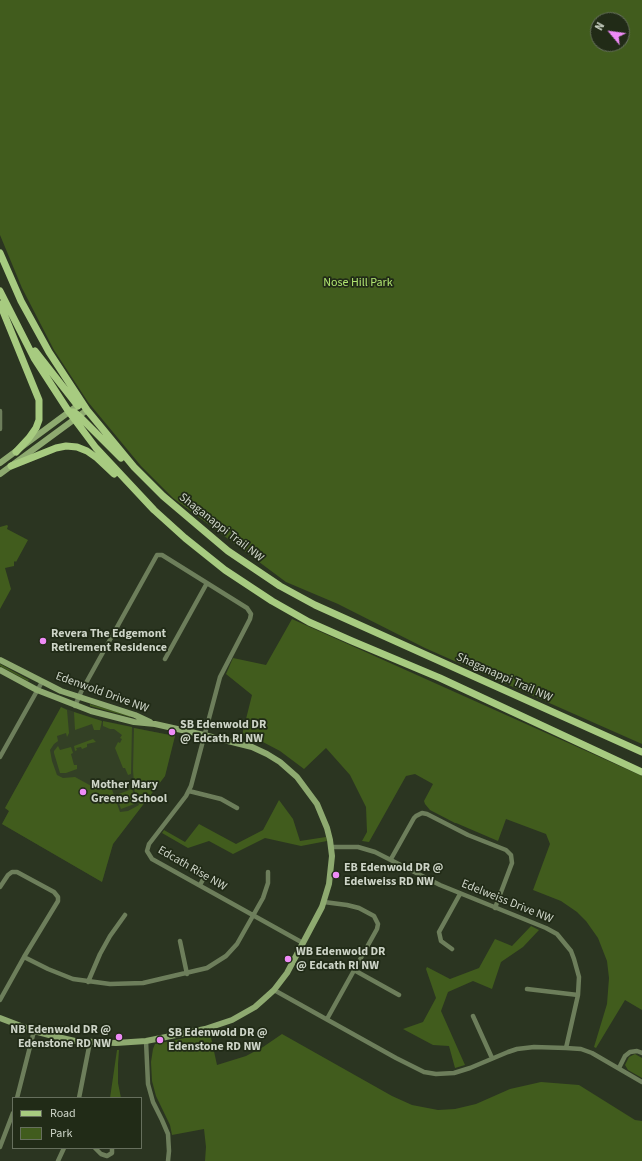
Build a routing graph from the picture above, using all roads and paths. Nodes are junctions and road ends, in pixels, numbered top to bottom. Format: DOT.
graph roads {
  1 [pos="0,253"];
  2 [pos="0,292"];
  3 [pos="0,304"];
  4 [pos="24,339"];
  5 [pos="80,404"];
  6 [pos="0,410"];
  7 [pos="87,410"];
  8 [pos="69,412"];
  9 [pos="77,418"];
  10 [pos="0,429"];
  11 [pos="16,452"];
  12 [pos="0,463"];
  13 [pos="11,466"];
  14 [pos="134,468"];
  15 [pos="0,474"];
  16 [pos="138,495"];
  17 [pos="207,583"];
  18 [pos="165,659"];
  19 [pos="0,660"];
  20 [pos="0,670"];
  21 [pos="42,682"];
  22 [pos="37,690"];
  23 [pos="78,697"];
  24 [pos="75,706"];
  25 [pos="155,724"];
  26 [pos="204,735"];
  27 [pos="642,752"];
  28 [pos="0,757"];
  29 [pos="642,772"];
  30 [pos="188,791"];
  31 [pos="237,808"];
  32 [pos="331,847"];
  33 [pos="390,859"];
  34 [pos="268,872"];
  35 [pos="206,874"];
  36 [pos="200,885"];
  37 [pos="0,887"];
  38 [pos="460,894"];
  39 [pos="324,902"];
  40 [pos="495,908"];
  41 [pos="125,915"];
  42 [pos="253,915"];
  43 [pos="180,941"];
  44 [pos="303,943"];
  45 [pos="452,949"];
  46 [pos="24,957"];
  47 [pos="354,970"];
  48 [pos="187,974"];
  49 [pos="88,982"];
  50 [pos="527,989"];
  51 [pos="274,990"];
  52 [pos="398,995"];
  53 [pos="578,995"];
  54 [pos="0,1000"];
  55 [pos="473,1016"];
  56 [pos="0,1018"];
  57 [pos="327,1019"];
  58 [pos="34,1031"];
  59 [pos="146,1041"];
  60 [pos="90,1042"];
  61 [pos="566,1048"];
  62 [pos="642,1053"];
  63 [pos="492,1058"];
  64 [pos="619,1068"];
  65 [pos="642,1082"];
  66 [pos="17,1097"];
  67 [pos="80,1097"];
  68 [pos="12,1116"];
  69 [pos="0,1147"];
  70 [pos="64,1149"];
  71 [pos="97,1149"];
  72 [pos="112,1149"];
  73 [pos="58,1161"];
  74 [pos="168,1161"];
  1 -- 5 [label="main road, Shaganappi Trail NW"];
  2 -- 4 [label="main road"];
  3 -- 11 [label="main road"];
  4 -- 5 [label="main road"];
  4 -- 8 [label="main road"];
  5 -- 7 [label="main road, Shaganappi Trail NW"];
  5 -- 8 [label="street"];
  6 -- 10 [label="street"];
  7 -- 9 [label="street"];
  7 -- 14 [label="main road, Shaganappi Trail NW"];
  8 -- 9 [label="main road"];
  8 -- 11 [label="street"];
  9 -- 13 [label="street"];
  9 -- 14 [label="main road"];
  9 -- 16 [label="main road"];
  11 -- 12 [label="street"];
  13 -- 15 [label="street"];
  13 -- 16 [label="main road"];
  14 -- 27 [label="main road, Shaganappi Trail NW"];
  16 -- 29 [label="main road"];
  17 -- 18 [label="street"];
  17 -- 23 [label="street"];
  17 -- 26 [label="street, Edcath Rise NW"];
  19 -- 21 [label="street, Edenwold Drive NW"];
  20 -- 22 [label="street, Edenwold Drive NW"];
  21 -- 22 [label="street"];
  21 -- 23 [label="street, Edenwold Drive NW"];
  22 -- 24 [label="street, Edenwold Drive NW"];
  22 -- 28 [label="street"];
  23 -- 24 [label="street"];
  23 -- 25 [label="street, Edenwold Drive NW"];
  24 -- 25 [label="street, Edenwold Drive NW"];
  25 -- 26 [label="street, Edenwold Drive NW"];
  26 -- 30 [label="street, Edcath Rise NW"];
  26 -- 32 [label="street, Edenwold Drive NW"];
  30 -- 31 [label="street"];
  30 -- 36 [label="street, Edcath Rise NW"];
  32 -- 33 [label="street, Edelweiss Drive NW"];
  32 -- 39 [label="street, Edenwold Drive NW"];
  33 -- 38 [label="street, Edelweiss Drive NW"];
  33 -- 40 [label="street"];
  34 -- 42 [label="street"];
  35 -- 36 [label="street"];
  36 -- 42 [label="street, Edcath Rise NW"];
  37 -- 46 [label="street"];
  38 -- 40 [label="street, Edelweiss Drive NW"];
  38 -- 45 [label="street"];
  39 -- 44 [label="street, Edenwold Drive NW"];
  39 -- 47 [label="street"];
  40 -- 53 [label="street, Edelweiss Drive NW"];
  41 -- 49 [label="street"];
  42 -- 44 [label="street, Edcath Rise NW"];
  42 -- 48 [label="street"];
  43 -- 48 [label="street"];
  44 -- 51 [label="street, Edenwold Drive NW"];
  46 -- 49 [label="street"];
  46 -- 54 [label="street"];
  47 -- 52 [label="street"];
  47 -- 57 [label="street"];
  48 -- 49 [label="street"];
  50 -- 53 [label="street"];
  51 -- 57 [label="street"];
  51 -- 59 [label="street, Edenwold Drive NW"];
  53 -- 61 [label="street, Edelweiss Drive NW"];
  55 -- 63 [label="street"];
  56 -- 58 [label="street, Edenwold Drive NW"];
  57 -- 63 [label="street"];
  58 -- 60 [label="street, Edenwold Drive NW"];
  58 -- 66 [label="street"];
  59 -- 60 [label="street, Edenwold Drive NW"];
  59 -- 74 [label="street"];
  60 -- 67 [label="street"];
  61 -- 63 [label="street"];
  61 -- 64 [label="street"];
  62 -- 64 [label="street"];
  64 -- 65 [label="street"];
  68 -- 69 [label="street"];
  70 -- 73 [label="street"];
  71 -- 72 [label="street"];
}
